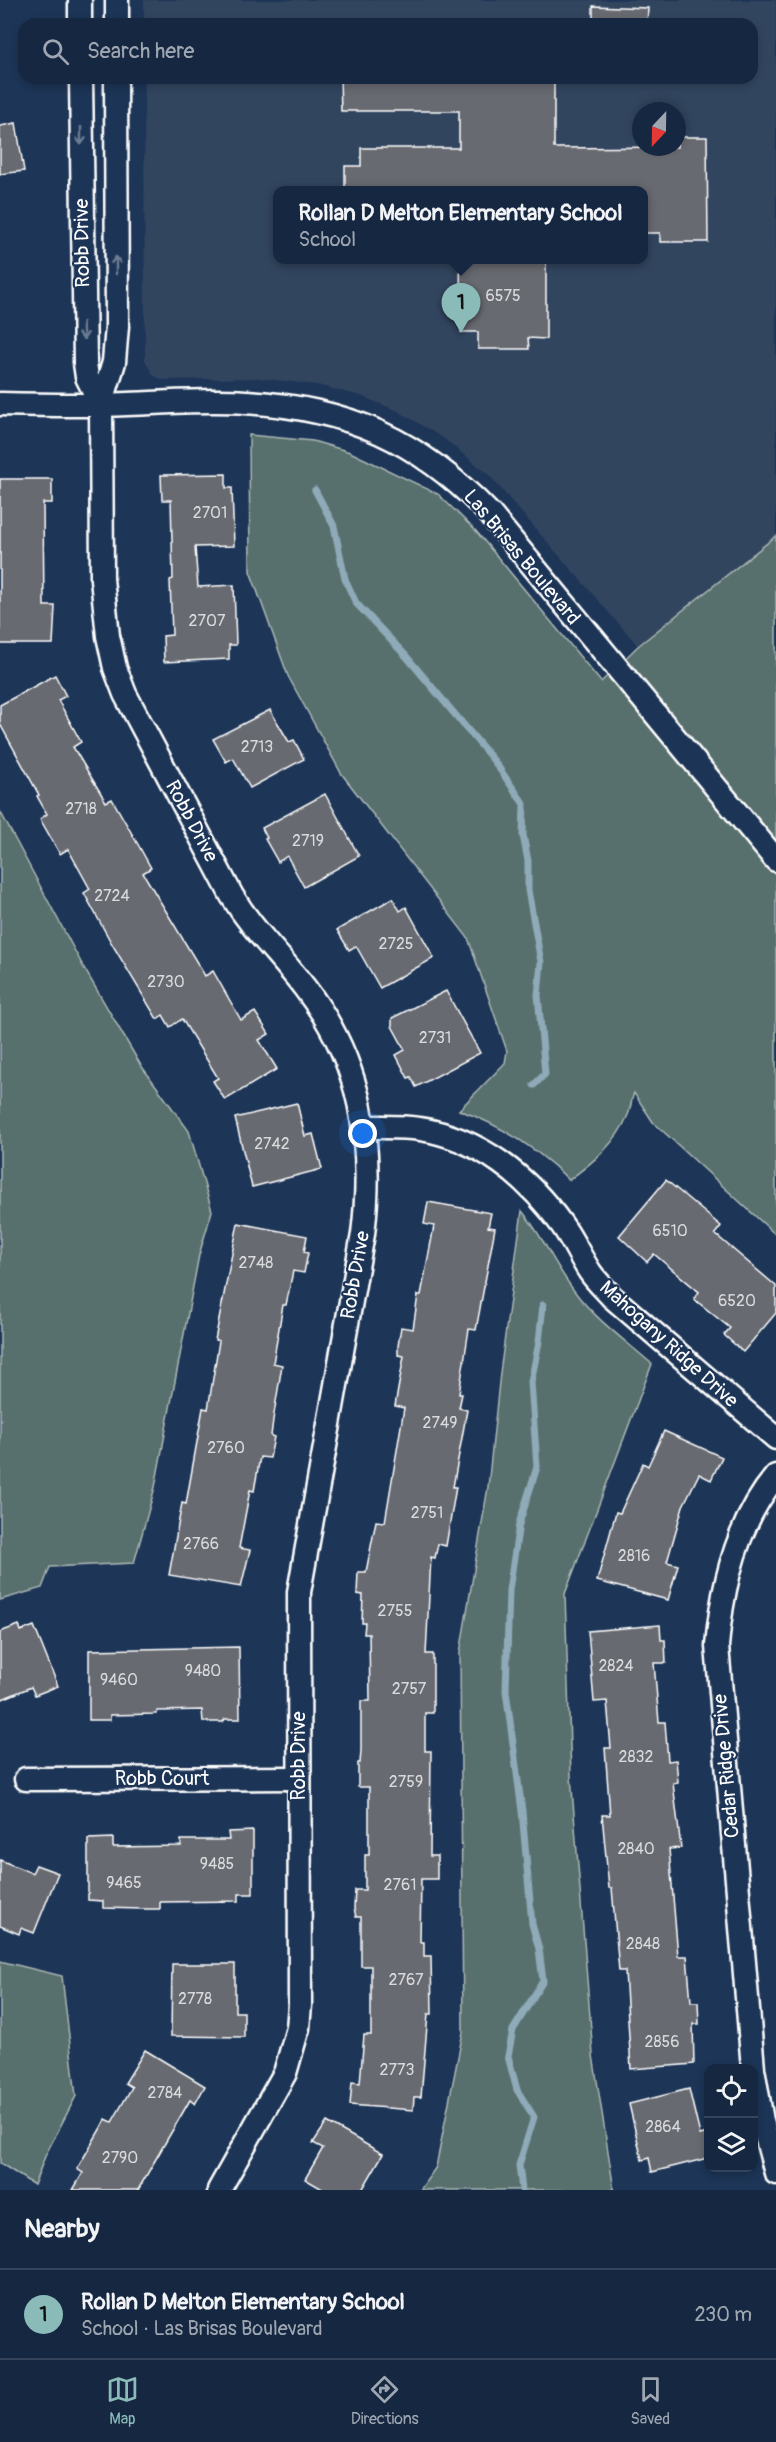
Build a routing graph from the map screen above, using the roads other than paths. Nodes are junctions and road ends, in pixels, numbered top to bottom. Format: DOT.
graph roads {
  1 [pos="80,0"];
  2 [pos="117,0"];
  3 [pos="80,18"];
  4 [pos="117,18"];
  5 [pos="81,84"];
  6 [pos="116,84"];
  7 [pos="0,404"];
  8 [pos="101,405"];
  9 [pos="776,860"];
  10 [pos="365,1127"];
  11 [pos="776,1437"];
  12 [pos="776,1476"];
  13 [pos="298,1778"];
  14 [pos="26,1779"];
  15 [pos="753,2064"];
  16 [pos="758,2100"];
  17 [pos="776,2173"];
  18 [pos="219,2190"];
  1 -- 3 [label="street"];
  2 -- 4 [label="street"];
  5 -- 8 [label="street, Robb Drive, one-way"];
  8 -- 6 [label="street, Robb Drive, one-way"];
  7 -- 8 [label="street, Las Brisas Boulevard"];
  8 -- 9 [label="street, Las Brisas Boulevard"];
  8 -- 10 [label="street, Robb Drive"];
  10 -- 11 [label="street, Mahogany Ridge Drive"];
  10 -- 13 [label="street, Robb Drive"];
  12 -- 15 [label="street, Cedar Ridge Drive"];
  13 -- 14 [label="street, Robb Court"];
  13 -- 18 [label="street, Robb Drive"];
  16 -- 17 [label="street"];
}
